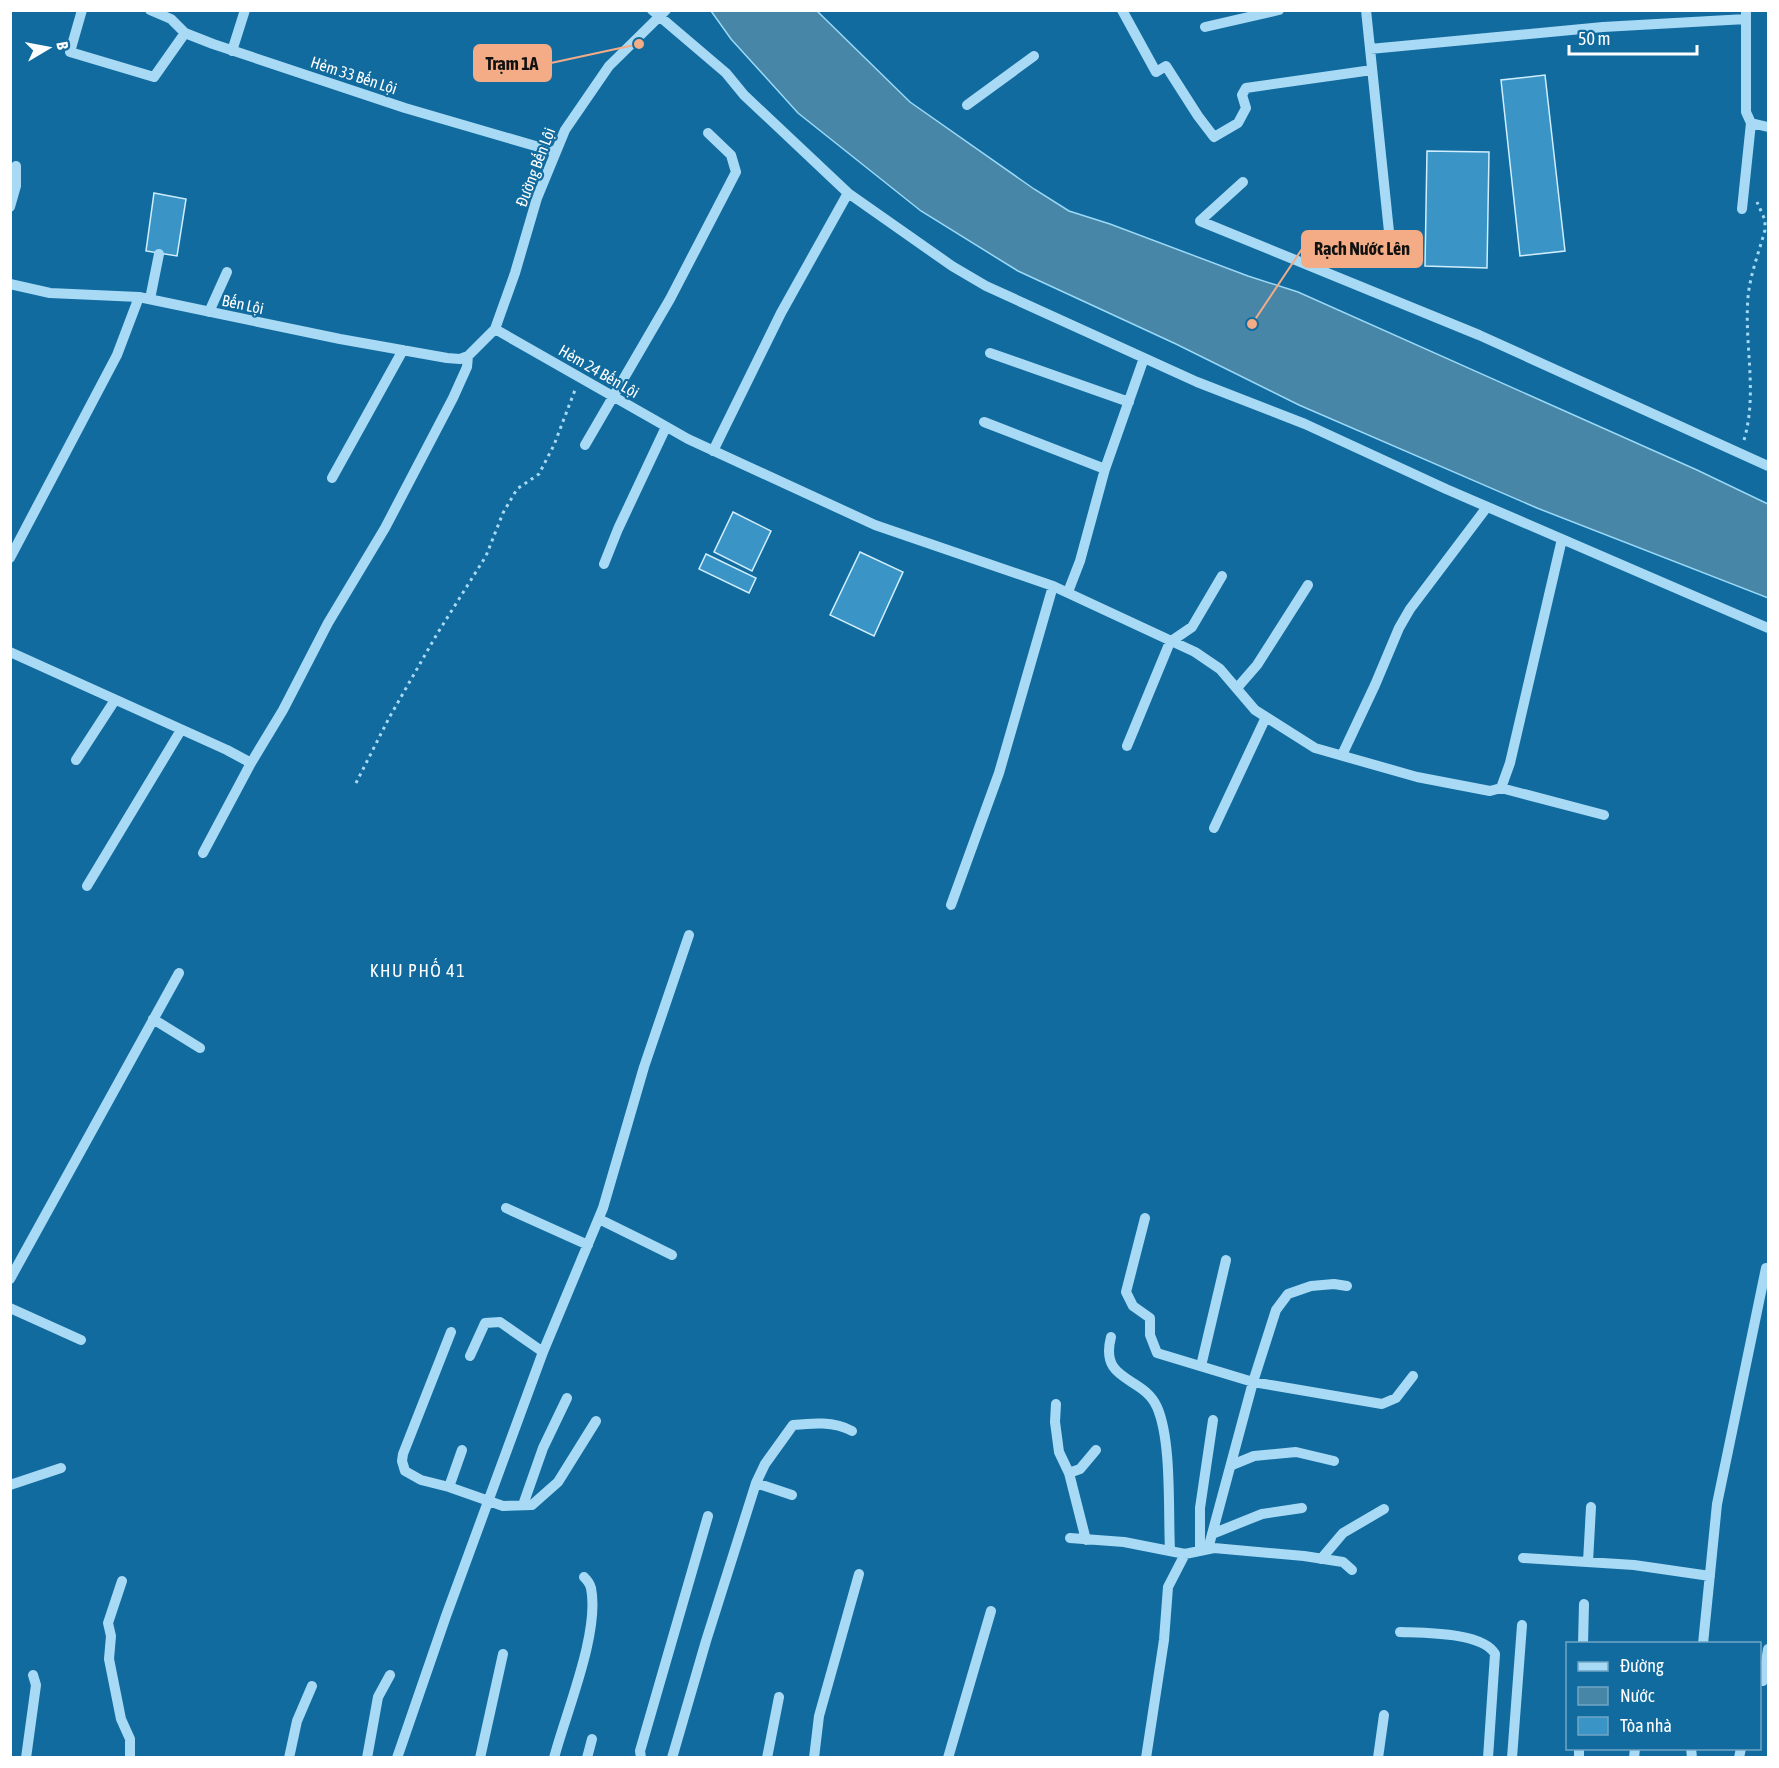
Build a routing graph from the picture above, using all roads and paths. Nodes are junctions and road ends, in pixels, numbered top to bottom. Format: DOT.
graph roads {
  1 [pos="82,10"];
  2 [pos="150,10"];
  3 [pos="245,10"];
  4 [pos="1122,10"];
  5 [pos="1279,10"];
  6 [pos="1366,10"];
  7 [pos="659,13"];
  8 [pos="1746,15"];
  9 [pos="1205,27"];
  10 [pos="185,33"];
  11 [pos="1370,49"];
  12 [pos="232,51"];
  13 [pos="1034,56"];
  14 [pos="1372,70"];
  15 [pos="967,105"];
  16 [pos="1751,123"];
  17 [pos="1768,127"];
  18 [pos="708,133"];
  19 [pos="556,152"];
  20 [pos="16,166"];
  21 [pos="1243,182"];
  22 [pos="848,193"];
  23 [pos="1753,193"];
  24 [pos="10,207"];
  25 [pos="1742,209"];
  26 [pos="1391,251"];
  27 [pos="159,254"];
  28 [pos="227,272"];
  29 [pos="10,284"];
  30 [pos="145,298"];
  31 [pos="209,312"];
  32 [pos="495,329"];
  33 [pos="403,350"];
  34 [pos="990,353"];
  35 [pos="468,356"];
  36 [pos="1144,358"];
  37 [pos="580,378"];
  38 [pos="612,396"];
  39 [pos="1129,402"];
  40 [pos="984,422"];
  41 [pos="666,427"];
  42 [pos="585,445"];
  43 [pos="713,451"];
  44 [pos="1740,453"];
  45 [pos="1768,466"];
  46 [pos="1105,470"];
  47 [pos="332,478"];
  48 [pos="1486,507"];
  49 [pos="1562,539"];
  50 [pos="10,558"];
  51 [pos="604,564"];
  52 [pos="1222,576"];
  53 [pos="1308,585"];
  54 [pos="1053,586"];
  55 [pos="1068,592"];
  56 [pos="1768,628"];
  57 [pos="1170,642"];
  58 [pos="10,652"];
  59 [pos="1237,688"];
  60 [pos="116,700"];
  61 [pos="1266,717"];
  62 [pos="181,729"];
  63 [pos="1127,746"];
  64 [pos="1341,755"];
  65 [pos="76,760"];
  66 [pos="251,763"];
  67 [pos="356,783"];
  68 [pos="1501,788"];
  69 [pos="1604,815"];
  70 [pos="1214,828"];
  71 [pos="203,853"];
  72 [pos="87,886"];
  73 [pos="951,905"];
  74 [pos="689,935"];
  75 [pos="179,973"];
  76 [pos="153,1019"];
  77 [pos="200,1048"];
  78 [pos="506,1208"];
  79 [pos="1145,1218"];
  80 [pos="599,1219"];
  81 [pos="588,1245"];
  82 [pos="672,1255"];
  83 [pos="1227,1260"];
  84 [pos="1766,1268"];
  85 [pos="10,1279"];
  86 [pos="1347,1286"];
  87 [pos="10,1308"];
  88 [pos="451,1332"];
  89 [pos="1111,1337"];
  90 [pos="81,1340"];
  91 [pos="543,1352"];
  92 [pos="470,1356"];
  93 [pos="1201,1366"];
  94 [pos="1413,1376"];
  95 [pos="1253,1382"];
  96 [pos="567,1398"];
  97 [pos="1056,1404"];
  98 [pos="1213,1420"];
  99 [pos="596,1421"];
  100 [pos="852,1431"];
  101 [pos="462,1450"];
  102 [pos="1096,1450"];
  103 [pos="1334,1461"];
  104 [pos="1232,1465"];
  105 [pos="61,1468"];
  106 [pos="1068,1473"];
  107 [pos="756,1483"];
  108 [pos="10,1485"];
  109 [pos="449,1487"];
  110 [pos="792,1495"];
  111 [pos="488,1500"];
  112 [pos="523,1505"];
  113 [pos="1591,1507"];
  114 [pos="1302,1508"];
  115 [pos="1384,1509"];
  116 [pos="708,1516"];
  117 [pos="1212,1534"];
  118 [pos="1070,1538"];
  119 [pos="1086,1540"];
  120 [pos="1170,1550"];
  121 [pos="1204,1550"];
  122 [pos="1185,1554"];
  123 [pos="1523,1558"];
  124 [pos="1321,1559"];
  125 [pos="1588,1562"];
  126 [pos="1352,1570"];
  127 [pos="860,1574"];
  128 [pos="1710,1576"];
  129 [pos="584,1577"];
  130 [pos="122,1581"];
  131 [pos="1584,1604"];
  132 [pos="991,1611"];
  133 [pos="1522,1625"];
  134 [pos="1400,1632"];
  135 [pos="1583,1642"];
  136 [pos="1703,1642"];
  137 [pos="1768,1650"];
  138 [pos="503,1654"];
  139 [pos="33,1675"];
  140 [pos="390,1675"];
  141 [pos="1764,1681"];
  142 [pos="312,1686"];
  143 [pos="779,1696"];
  144 [pos="1384,1715"];
  145 [pos="592,1738"];
  146 [pos="26,1758"];
  147 [pos="130,1758"];
  148 [pos="289,1758"];
  149 [pos="368,1758"];
  150 [pos="397,1758"];
  151 [pos="480,1758"];
  152 [pos="554,1758"];
  153 [pos="587,1758"];
  154 [pos="641,1758"];
  155 [pos="672,1758"];
  156 [pos="767,1758"];
  157 [pos="814,1758"];
  158 [pos="948,1758"];
  159 [pos="1146,1758"];
  160 [pos="1378,1758"];
  161 [pos="1488,1758"];
  162 [pos="1512,1758"];
  1 -- 10 [label="street"];
  2 -- 10 [label="street, Hẻm 33 Bến Lội"];
  3 -- 12 [label="street"];
  4 -- 14 [label="street"];
  5 -- 9 [label="street"];
  6 -- 11 [label="street"];
  7 -- 19 [label="street, Đường Bến Lội"];
  7 -- 22 [label="street"];
  8 -- 11 [label="street"];
  8 -- 16 [label="street"];
  10 -- 12 [label="street, Hẻm 33 Bến Lội"];
  11 -- 14 [label="street"];
  12 -- 19 [label="street, Hẻm 33 Bến Lội"];
  13 -- 15 [label="street"];
  14 -- 26 [label="street"];
  16 -- 17 [label="street"];
  16 -- 25 [label="street"];
  18 -- 38 [label="street"];
  19 -- 32 [label="street, Đường Bến Lội"];
  20 -- 24 [label="street"];
  21 -- 44 [label="street"];
  22 -- 36 [label="street"];
  22 -- 43 [label="street"];
  23 -- 44 [label="path"];
  27 -- 30 [label="street"];
  28 -- 31 [label="street"];
  29 -- 30 [label="street, Bến Lội"];
  30 -- 31 [label="street, Bến Lội"];
  30 -- 50 [label="street"];
  31 -- 33 [label="street, Bến Lội"];
  32 -- 35 [label="street, Đường Bến Lội"];
  32 -- 37 [label="street, Hẻm 24 Bến Lội"];
  33 -- 35 [label="street, Bến Lội"];
  33 -- 47 [label="street"];
  34 -- 39 [label="street"];
  35 -- 66 [label="street"];
  36 -- 39 [label="street"];
  36 -- 48 [label="street"];
  37 -- 38 [label="street, Hẻm 24 Bến Lội"];
  37 -- 67 [label="path"];
  38 -- 41 [label="street, Hẻm 24 Bến Lội"];
  38 -- 42 [label="street"];
  39 -- 46 [label="street"];
  40 -- 46 [label="street"];
  41 -- 43 [label="street, Hẻm 24 Bến Lội"];
  41 -- 51 [label="street"];
  43 -- 54 [label="street, Hẻm 24 Bến Lội"];
  44 -- 45 [label="street"];
  46 -- 55 [label="street"];
  48 -- 49 [label="street"];
  48 -- 64 [label="street"];
  49 -- 56 [label="street"];
  49 -- 68 [label="street"];
  52 -- 57 [label="street"];
  53 -- 59 [label="street"];
  54 -- 55 [label="street, Hẻm 24 Bến Lội"];
  54 -- 73 [label="street"];
  55 -- 57 [label="street, Hẻm 24 Bến Lội"];
  57 -- 59 [label="street, Hẻm 24 Bến Lội"];
  57 -- 63 [label="street"];
  58 -- 60 [label="street"];
  59 -- 61 [label="street, Hẻm 24 Bến Lội"];
  60 -- 62 [label="street"];
  60 -- 65 [label="street"];
  61 -- 64 [label="street, Hẻm 24 Bến Lội"];
  61 -- 70 [label="street"];
  62 -- 66 [label="street"];
  62 -- 72 [label="street"];
  64 -- 68 [label="street, Hẻm 24 Bến Lội"];
  66 -- 71 [label="street"];
  68 -- 69 [label="street, Hẻm 24 Bến Lội"];
  74 -- 80 [label="street"];
  75 -- 76 [label="street"];
  76 -- 77 [label="street"];
  76 -- 85 [label="street"];
  78 -- 81 [label="street"];
  79 -- 93 [label="street"];
  80 -- 81 [label="street"];
  80 -- 82 [label="street"];
  81 -- 91 [label="street"];
  83 -- 93 [label="street"];
  84 -- 128 [label="street"];
  86 -- 95 [label="street"];
  87 -- 90 [label="street"];
  88 -- 109 [label="street"];
  89 -- 120 [label="street"];
  91 -- 92 [label="street"];
  91 -- 111 [label="street"];
  93 -- 95 [label="street"];
  94 -- 95 [label="street"];
  95 -- 104 [label="street"];
  96 -- 112 [label="street"];
  97 -- 106 [label="street"];
  98 -- 121 [label="street"];
  99 -- 112 [label="street"];
  100 -- 107 [label="street"];
  101 -- 109 [label="street"];
  102 -- 106 [label="street"];
  103 -- 104 [label="street"];
  104 -- 117 [label="street"];
  105 -- 108 [label="street"];
  106 -- 119 [label="street"];
  107 -- 110 [label="street"];
  107 -- 155 [label="street"];
  109 -- 111 [label="street"];
  111 -- 112 [label="street"];
  111 -- 150 [label="street"];
  113 -- 125 [label="street"];
  114 -- 117 [label="street"];
  115 -- 124 [label="street"];
  116 -- 154 [label="street"];
  117 -- 121 [label="street"];
  118 -- 119 [label="street"];
  119 -- 120 [label="street"];
  120 -- 122 [label="street"];
  121 -- 122 [label="street"];
  121 -- 124 [label="street"];
  122 -- 159 [label="street"];
  123 -- 125 [label="street"];
  124 -- 126 [label="street"];
  125 -- 128 [label="street"];
  127 -- 157 [label="street"];
  128 -- 136 [label="street"];
  129 -- 152 [label="street"];
  130 -- 147 [label="street"];
  131 -- 135 [label="street"];
  132 -- 158 [label="street"];
  133 -- 162 [label="street"];
  134 -- 161 [label="street"];
  137 -- 141 [label="street"];
  138 -- 151 [label="street"];
  139 -- 146 [label="street"];
  140 -- 149 [label="street"];
  142 -- 148 [label="street"];
  143 -- 156 [label="street"];
  144 -- 160 [label="street"];
  145 -- 153 [label="street"];
}
